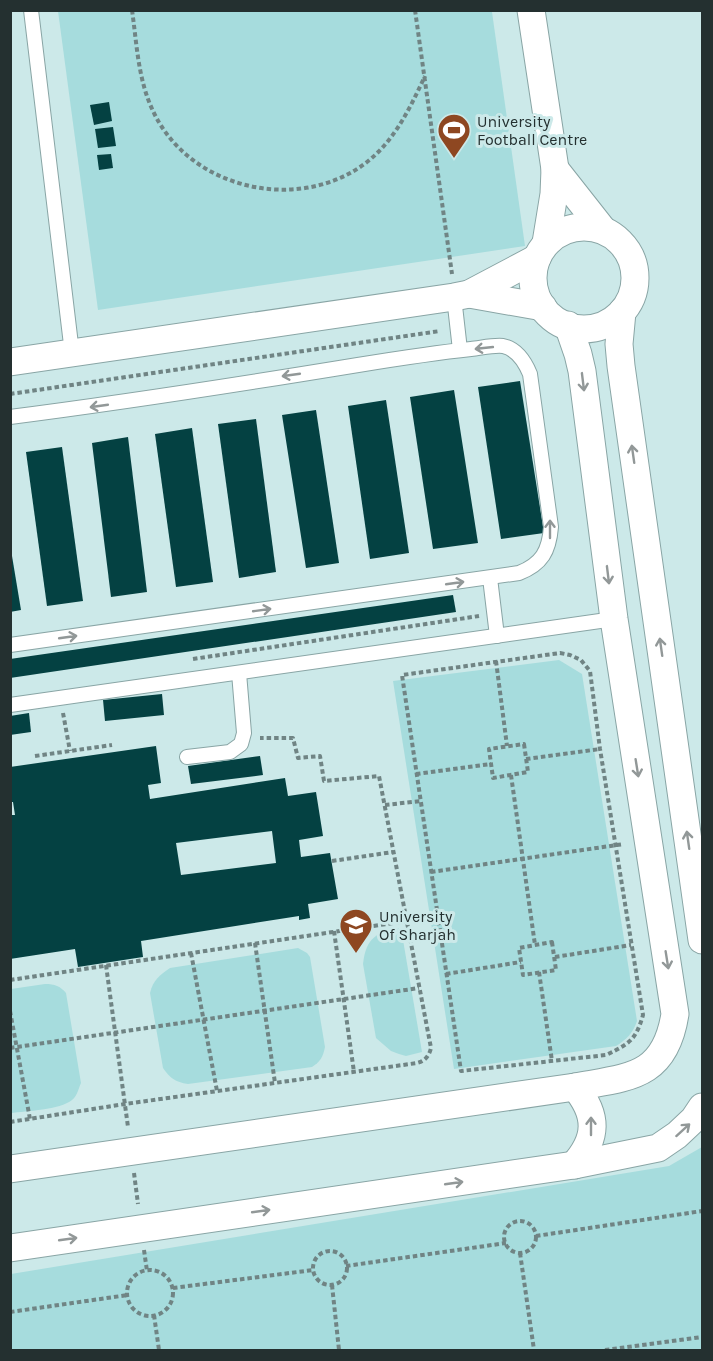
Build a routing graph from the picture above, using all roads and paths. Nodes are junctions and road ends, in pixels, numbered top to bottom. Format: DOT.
graph roads {
  1 [pos="31,10"];
  2 [pos="132,10"];
  3 [pos="415,10"];
  4 [pos="531,10"];
  5 [pos="425,76"];
  6 [pos="555,169"];
  7 [pos="603,230"];
  8 [pos="542,250"];
  9 [pos="462,296"];
  10 [pos="543,307"];
  11 [pos="621,312"];
  12 [pos="568,326"];
  13 [pos="457,328"];
  14 [pos="460,350"];
  15 [pos="72,353"];
  16 [pos="10,362"];
  17 [pos="10,394"];
  18 [pos="10,417"];
  19 [pos="490,579"];
  20 [pos="495,614"];
  21 [pos="614,619"];
  22 [pos="497,636"];
  23 [pos="10,645"];
  24 [pos="187,659"];
  25 [pos="496,661"];
  26 [pos="239,673"];
  27 [pos="10,705"];
  28 [pos="244,739"];
  29 [pos="112,745"];
  30 [pos="507,746"];
  31 [pos="600,749"];
  32 [pos="35,756"];
  33 [pos="187,758"];
  34 [pos="526,759"];
  35 [pos="491,764"];
  36 [pos="416,774"];
  37 [pos="511,775"];
  38 [pos="421,801"];
  39 [pos="385,805"];
  40 [pos="648,840"];
  41 [pos="616,845"];
  42 [pos="393,852"];
  43 [pos="523,859"];
  44 [pos="332,861"];
  45 [pos="431,872"];
  46 [pos="407,921"];
  47 [pos="334,931"];
  48 [pos="702,940"];
  49 [pos="255,943"];
  50 [pos="535,945"];
  51 [pos="631,945"];
  52 [pos="191,953"];
  53 [pos="555,957"];
  54 [pos="521,962"];
  55 [pos="106,965"];
  56 [pos="539,972"];
  57 [pos="446,974"];
  58 [pos="10,980"];
  59 [pos="419,988"];
  60 [pos="344,999"];
  61 [pos="10,1011"];
  62 [pos="265,1011"];
  63 [pos="204,1020"];
  64 [pos="115,1033"];
  65 [pos="17,1047"];
  66 [pos="10,1048"];
  67 [pos="552,1061"];
  68 [pos="354,1072"];
  69 [pos="275,1083"];
  70 [pos="575,1087"];
  71 [pos="217,1091"];
  72 [pos="125,1104"];
  73 [pos="702,1107"];
  74 [pos="30,1119"];
  75 [pos="10,1122"];
  76 [pos="131,1151"];
  77 [pos="574,1165"];
  78 [pos="10,1169"];
  79 [pos="702,1211"];
  80 [pos="141,1228"];
  81 [pos="536,1236"];
  82 [pos="506,1243"];
  83 [pos="10,1248"];
  84 [pos="520,1252"];
  85 [pos="346,1266"];
  86 [pos="147,1270"];
  87 [pos="313,1270"];
  88 [pos="332,1285"];
  89 [pos="172,1288"];
  90 [pos="128,1295"];
  91 [pos="10,1312"];
  92 [pos="154,1315"];
  93 [pos="702,1337"];
  94 [pos="159,1350"];
  95 [pos="339,1350"];
  96 [pos="534,1350"];
  97 [pos="605,1350"];
  1 -- 15 [label="lane"];
  2 -- 5 [label="path"];
  3 -- 5 [label="path"];
  4 -- 6 [label="street"];
  5 -- 9 [label="path"];
  6 -- 7 [label="street"];
  6 -- 8 [label="street"];
  7 -- 8 [label="street"];
  7 -- 11 [label="street"];
  8 -- 9 [label="street"];
  8 -- 10 [label="street"];
  9 -- 10 [label="street"];
  9 -- 13 [label="lane"];
  9 -- 15 [label="street"];
  10 -- 12 [label="street"];
  11 -- 12 [label="street"];
  48 -- 11 [label="street, one-way"];
  12 -- 21 [label="street, one-way"];
  13 -- 14 [label="lane"];
  13 -- 17 [label="path"];
  14 -- 18 [label="lane, one-way"];
  19 -- 14 [label="lane, one-way"];
  15 -- 16 [label="street"];
  19 -- 20 [label="lane"];
  23 -- 19 [label="lane, one-way"];
  20 -- 22 [label="lane"];
  20 -- 24 [label="path"];
  21 -- 22 [label="lane"];
  21 -- 40 [label="street, one-way"];
  22 -- 26 [label="lane"];
  25 -- 30 [label="path"];
  25 -- 31 [label="path"];
  25 -- 36 [label="path"];
  26 -- 27 [label="lane"];
  26 -- 28 [label="lane"];
  28 -- 33 [label="lane"];
  28 -- 39 [label="path"];
  29 -- 32 [label="path"];
  30 -- 34 [label="path"];
  30 -- 35 [label="path"];
  31 -- 34 [label="path"];
  31 -- 41 [label="path"];
  34 -- 37 [label="path"];
  35 -- 36 [label="path"];
  35 -- 37 [label="path"];
  36 -- 38 [label="path"];
  37 -- 43 [label="path"];
  38 -- 39 [label="path"];
  38 -- 45 [label="path"];
  39 -- 42 [label="path"];
  40 -- 41 [label="path"];
  40 -- 70 [label="street, one-way"];
  41 -- 43 [label="path"];
  41 -- 51 [label="path"];
  42 -- 44 [label="path"];
  42 -- 46 [label="path"];
  43 -- 45 [label="path"];
  43 -- 50 [label="path"];
  45 -- 57 [label="path"];
  46 -- 47 [label="path"];
  46 -- 59 [label="path"];
  47 -- 49 [label="path"];
  47 -- 60 [label="path"];
  49 -- 52 [label="path"];
  49 -- 62 [label="path"];
  50 -- 53 [label="path"];
  50 -- 54 [label="path"];
  51 -- 53 [label="path"];
  51 -- 67 [label="path"];
  52 -- 55 [label="path"];
  52 -- 63 [label="path"];
  53 -- 56 [label="path"];
  54 -- 56 [label="path"];
  54 -- 57 [label="path"];
  55 -- 58 [label="path"];
  55 -- 64 [label="path"];
  56 -- 67 [label="path"];
  57 -- 67 [label="path"];
  59 -- 60 [label="path"];
  59 -- 68 [label="path"];
  60 -- 62 [label="path"];
  60 -- 68 [label="path"];
  61 -- 65 [label="path"];
  62 -- 63 [label="path"];
  62 -- 69 [label="path"];
  63 -- 64 [label="path"];
  63 -- 71 [label="path"];
  64 -- 65 [label="path"];
  64 -- 72 [label="path"];
  65 -- 66 [label="path"];
  65 -- 74 [label="path"];
  68 -- 69 [label="path"];
  69 -- 71 [label="path"];
  70 -- 76 [label="street"];
  77 -- 70 [label="street, one-way"];
  71 -- 72 [label="path"];
  72 -- 74 [label="path"];
  72 -- 76 [label="path"];
  77 -- 73 [label="street, one-way"];
  74 -- 75 [label="path"];
  76 -- 78 [label="street"];
  76 -- 80 [label="path"];
  80 -- 77 [label="street, one-way"];
  79 -- 81 [label="path"];
  83 -- 80 [label="street, one-way"];
  80 -- 86 [label="path"];
  81 -- 82 [label="path"];
  81 -- 84 [label="path"];
  82 -- 84 [label="path"];
  82 -- 85 [label="path"];
  84 -- 96 [label="path"];
  85 -- 87 [label="path"];
  85 -- 88 [label="path"];
  86 -- 89 [label="path"];
  86 -- 90 [label="path"];
  87 -- 88 [label="path"];
  87 -- 89 [label="path"];
  88 -- 95 [label="path"];
  89 -- 92 [label="path"];
  90 -- 91 [label="path"];
  90 -- 92 [label="path"];
  92 -- 94 [label="path"];
  93 -- 97 [label="path"];
}
